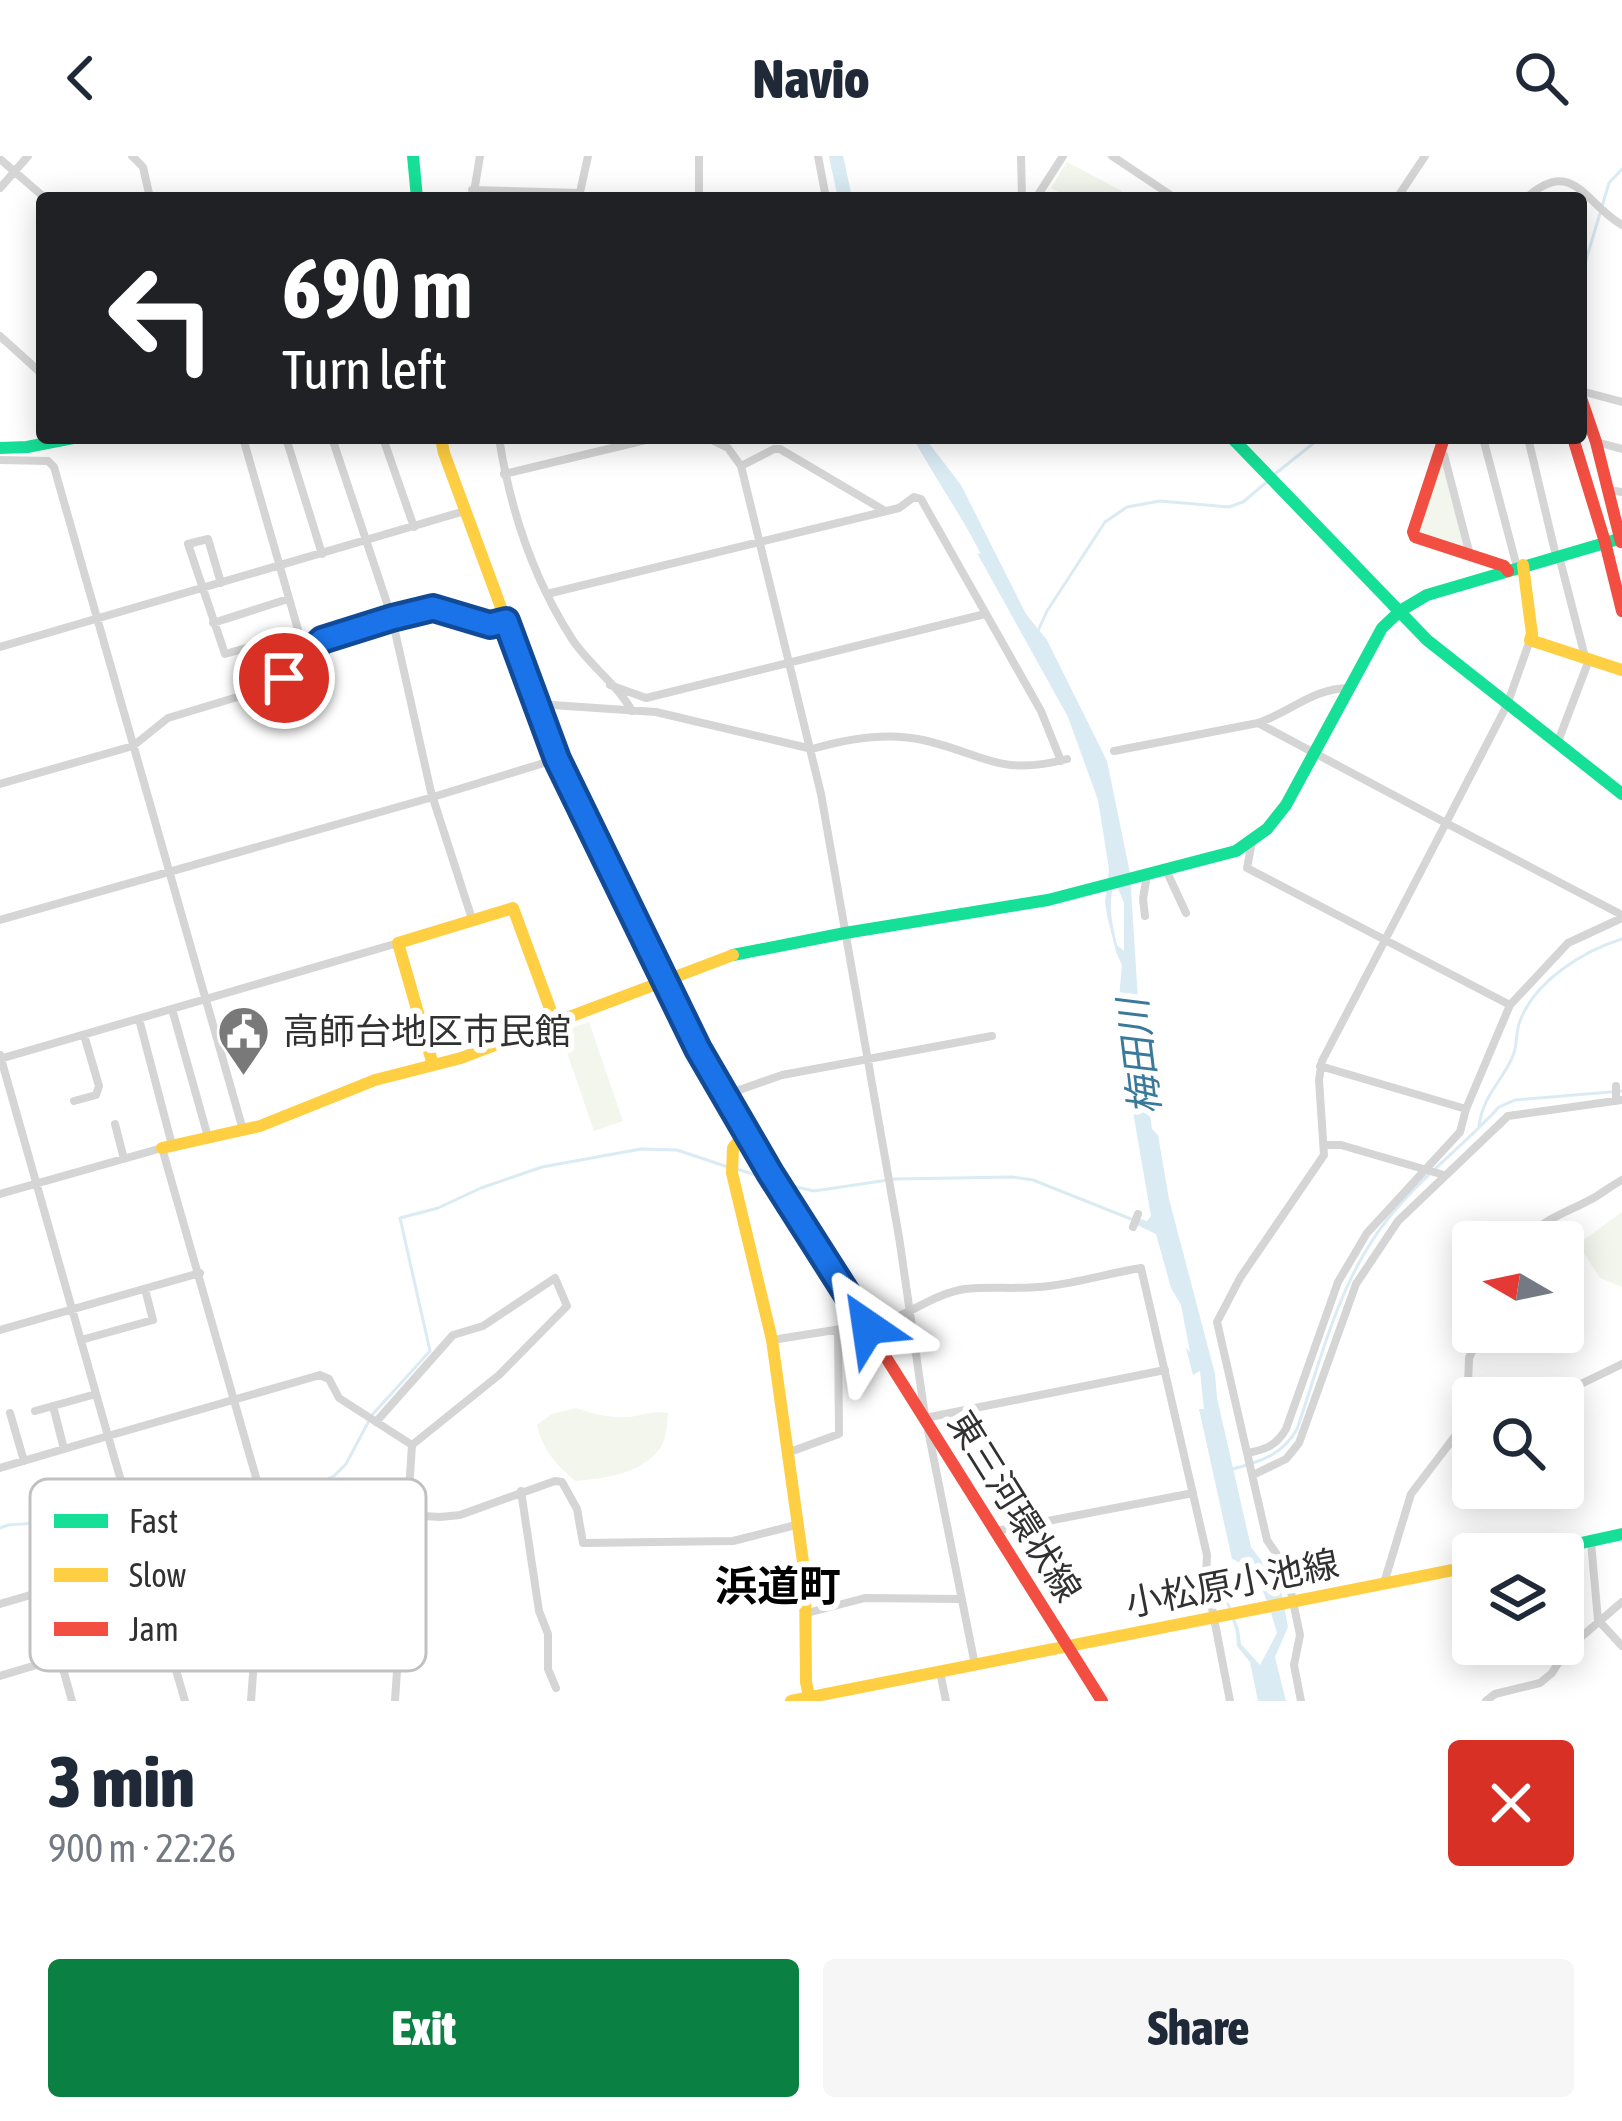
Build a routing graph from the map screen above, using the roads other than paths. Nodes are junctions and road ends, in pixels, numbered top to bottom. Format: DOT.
graph roads {
  1 [pos="28,156"];
  2 [pos="132,156"];
  3 [pos="413,156"];
  4 [pos="479,156"];
  5 [pos="588,156"];
  6 [pos="699,156"];
  7 [pos="818,156"];
  8 [pos="1021,156"];
  9 [pos="1063,156"];
  10 [pos="1112,156"];
  11 [pos="1425,156"];
  12 [pos="0,159"];
  13 [pos="14,172"];
  14 [pos="0,188"];
  15 [pos="38,192"];
  16 [pos="149,192"];
  17 [pos="416,192"];
  18 [pos="472,192"];
  19 [pos="580,192"];
  20 [pos="699,192"];
  21 [pos="825,192"];
  22 [pos="1022,192"];
  23 [pos="1040,192"];
  24 [pos="1166,192"];
  25 [pos="1401,192"];
  26 [pos="1532,192"];
  27 [pos="1585,192"];
  28 [pos="1587,194"];
  29 [pos="1622,225"];
  30 [pos="0,336"];
  31 [pos="36,369"];
  32 [pos="1587,395"];
  33 [pos="1622,402"];
  34 [pos="1587,413"];
  35 [pos="1596,442"];
  36 [pos="42,444"];
  37 [pos="244,444"];
  38 [pos="288,444"];
  39 [pos="334,444"];
  40 [pos="385,444"];
  41 [pos="442,444"];
  42 [pos="500,444"];
  43 [pos="629,444"];
  44 [pos="720,444"];
  45 [pos="1238,444"];
  46 [pos="1442,444"];
  47 [pos="1485,444"];
  48 [pos="1529,444"];
  49 [pos="1577,444"];
  50 [pos="0,448"];
  51 [pos="1622,448"];
  52 [pos="0,460"];
  53 [pos="741,466"];
  54 [pos="504,474"];
  55 [pos="1615,491"];
  56 [pos="466,511"];
  57 [pos="885,511"];
  58 [pos="414,527"];
  59 [pos="760,540"];
  60 [pos="366,541"];
  61 [pos="1617,541"];
  62 [pos="322,554"];
  63 [pos="1470,555"];
  64 [pos="1557,555"];
  65 [pos="280,566"];
  66 [pos="1516,568"];
  67 [pos="220,583"];
  68 [pos="201,589"];
  69 [pos="547,594"];
  70 [pos="289,599"];
  71 [pos="1400,611"];
  72 [pos="1622,611"];
  73 [pos="985,614"];
  74 [pos="392,618"];
  75 [pos="96,619"];
  76 [pos="506,621"];
  77 [pos="213,623"];
  78 [pos="298,633"];
  79 [pos="1530,640"];
  80 [pos="0,647"];
  81 [pos="305,654"];
  82 [pos="1587,659"];
  83 [pos="790,663"];
  84 [pos="1622,670"];
  85 [pos="610,685"];
  86 [pos="1348,688"];
  87 [pos="537,704"];
  88 [pos="1507,705"];
  89 [pos="632,711"];
  90 [pos="1258,723"];
  91 [pos="1557,744"];
  92 [pos="134,746"];
  93 [pos="812,749"];
  94 [pos="1114,751"];
  95 [pos="1313,754"];
  96 [pos="557,759"];
  97 [pos="0,784"];
  98 [pos="1622,794"];
  99 [pos="433,797"];
  100 [pos="1446,823"];
  101 [pos="1252,842"];
  102 [pos="1166,870"];
  103 [pos="168,872"];
  104 [pos="1147,875"];
  105 [pos="1186,913"];
  106 [pos="1145,916"];
  107 [pos="1622,917"];
  108 [pos="0,920"];
  109 [pos="472,920"];
  110 [pos="845,933"];
  111 [pos="1385,940"];
  112 [pos="398,943"];
  113 [pos="664,980"];
  114 [pos="206,998"];
  115 [pos="1510,1005"];
  116 [pos="172,1009"];
  117 [pos="139,1019"];
  118 [pos="555,1022"];
  119 [pos="83,1035"];
  120 [pos="992,1036"];
  121 [pos="0,1058"];
  122 [pos="867,1058"];
  123 [pos="433,1065"];
  124 [pos="1321,1066"];
  125 [pos="1616,1086"];
  126 [pos="724,1096"];
  127 [pos="1619,1100"];
  128 [pos="74,1101"];
  129 [pos="1466,1109"];
  130 [pos="115,1124"];
  131 [pos="243,1130"];
  132 [pos="746,1133"];
  133 [pos="208,1138"];
  134 [pos="1325,1145"];
  135 [pos="167,1146"];
  136 [pos="124,1159"];
  137 [pos="1425,1168"];
  138 [pos="1444,1174"];
  139 [pos="1622,1180"];
  140 [pos="36,1183"];
  141 [pos="0,1194"];
  142 [pos="1138,1214"];
  143 [pos="1548,1221"];
  144 [pos="1132,1227"];
  145 [pos="200,1273"];
  146 [pos="145,1289"];
  147 [pos="72,1309"];
  148 [pos="909,1310"];
  149 [pos="868,1327"];
  150 [pos="0,1330"];
  151 [pos="838,1330"];
  152 [pos="81,1340"];
  153 [pos="772,1340"];
  154 [pos="1622,1364"];
  155 [pos="1165,1370"];
  156 [pos="1584,1382"];
  157 [pos="96,1394"];
  158 [pos="235,1399"];
  159 [pos="53,1406"];
  160 [pos="35,1411"];
  161 [pos="10,1413"];
  162 [pos="925,1418"];
  163 [pos="372,1420"];
  164 [pos="108,1436"];
  165 [pos="1452,1440"];
  166 [pos="412,1445"];
  167 [pos="64,1449"];
  168 [pos="787,1453"];
  169 [pos="24,1461"];
  170 [pos="1250,1463"];
  171 [pos="0,1468"];
  172 [pos="120,1479"];
  173 [pos="257,1479"];
  174 [pos="409,1479"];
  175 [pos="521,1491"];
  176 [pos="1193,1493"];
  177 [pos="426,1516"];
  178 [pos="796,1525"];
  179 [pos="996,1531"];
  180 [pos="1622,1534"];
  181 [pos="1591,1542"];
  182 [pos="1584,1543"];
  183 [pos="1452,1570"];
  184 [pos="1383,1584"];
  185 [pos="30,1595"];
  186 [pos="960,1599"];
  187 [pos="1622,1602"];
  188 [pos="0,1604"];
  189 [pos="1291,1604"];
  190 [pos="807,1613"];
  191 [pos="1218,1617"];
  192 [pos="1598,1620"];
  193 [pos="1622,1645"];
  194 [pos="1067,1646"];
  195 [pos="975,1665"];
  196 [pos="30,1667"];
  197 [pos="64,1671"];
  198 [pos="176,1671"];
  199 [pos="253,1671"];
  200 [pos="397,1671"];
  201 [pos="940,1672"];
  202 [pos="0,1676"];
  203 [pos="556,1688"];
  204 [pos="810,1700"];
  205 [pos="72,1701"];
  206 [pos="185,1701"];
  207 [pos="251,1701"];
  208 [pos="395,1701"];
  209 [pos="791,1701"];
  210 [pos="946,1701"];
  211 [pos="1102,1701"];
  212 [pos="1230,1701"];
  213 [pos="1301,1701"];
  214 [pos="1486,1701"];
  1 -- 13 [label="street"];
  2 -- 16 [label="street"];
  3 -- 17 [label="street"];
  4 -- 18 [label="street"];
  5 -- 19 [label="street"];
  6 -- 20 [label="street"];
  7 -- 21 [label="street"];
  8 -- 22 [label="street"];
  9 -- 23 [label="street"];
  10 -- 24 [label="street"];
  11 -- 25 [label="street"];
  12 -- 13 [label="street"];
  13 -- 14 [label="street"];
  13 -- 15 [label="street"];
  26 -- 27 [label="street"];
  28 -- 29 [label="street"];
  30 -- 31 [label="street"];
  32 -- 33 [label="street"];
  34 -- 35 [label="street"];
  35 -- 51 [label="street"];
  35 -- 55 [label="street"];
  36 -- 50 [label="street"];
  37 -- 65 [label="street"];
  38 -- 62 [label="street"];
  39 -- 60 [label="street"];
  40 -- 58 [label="street"];
  41 -- 56 [label="street, 東三河環状線"];
  42 -- 54 [label="street"];
  43 -- 54 [label="street"];
  44 -- 53 [label="street"];
  45 -- 71 [label="street"];
  46 -- 63 [label="street"];
  46 -- 63 [label="street"];
  47 -- 66 [label="street"];
  48 -- 64 [label="street"];
  49 -- 61 [label="street"];
  52 -- 75 [label="street"];
  53 -- 57 [label="street"];
  53 -- 59 [label="street"];
  54 -- 69 [label="street"];
  55 -- 61 [label="street"];
  56 -- 58 [label="street"];
  56 -- 76 [label="street, 東三河環状線"];
  57 -- 59 [label="street"];
  57 -- 73 [label="street"];
  58 -- 60 [label="street"];
  59 -- 69 [label="street"];
  59 -- 83 [label="street"];
  60 -- 62 [label="street"];
  60 -- 74 [label="street"];
  61 -- 64 [label="street"];
  61 -- 72 [label="street"];
  62 -- 65 [label="street"];
  63 -- 66 [label="street"];
  64 -- 66 [label="street"];
  64 -- 82 [label="street"];
  65 -- 67 [label="street"];
  65 -- 70 [label="street"];
  66 -- 71 [label="street"];
  66 -- 79 [label="street"];
  67 -- 68 [label="street"];
  67 -- 68 [label="street"];
  68 -- 75 [label="street"];
  68 -- 77 [label="street"];
  69 -- 85 [label="street"];
  70 -- 77 [label="street"];
  70 -- 78 [label="street"];
  71 -- 86 [label="street"];
  71 -- 88 [label="street"];
  73 -- 83 [label="street"];
  73 -- 93 [label="street"];
  74 -- 76 [label="street"];
  74 -- 81 [label="street"];
  74 -- 99 [label="street"];
  75 -- 80 [label="street"];
  75 -- 92 [label="street"];
  76 -- 87 [label="street, 東三河環状線"];
  77 -- 78 [label="street"];
  78 -- 81 [label="street"];
  79 -- 82 [label="street"];
  79 -- 88 [label="street"];
  81 -- 92 [label="street"];
  82 -- 84 [label="street"];
  82 -- 91 [label="street"];
  83 -- 85 [label="street"];
  83 -- 93 [label="street"];
  85 -- 89 [label="street"];
  86 -- 90 [label="street"];
  86 -- 95 [label="street"];
  87 -- 89 [label="street"];
  87 -- 96 [label="street, 東三河環状線"];
  88 -- 91 [label="street"];
  88 -- 100 [label="street"];
  89 -- 93 [label="street"];
  90 -- 94 [label="street"];
  90 -- 95 [label="street"];
  91 -- 98 [label="street"];
  92 -- 97 [label="street"];
  92 -- 103 [label="street"];
  93 -- 110 [label="street"];
  95 -- 100 [label="street"];
  95 -- 101 [label="street"];
  96 -- 99 [label="street"];
  96 -- 113 [label="street, 東三河環状線"];
  99 -- 103 [label="street"];
  99 -- 109 [label="street"];
  100 -- 107 [label="street"];
  100 -- 111 [label="street"];
  101 -- 102 [label="street"];
  101 -- 111 [label="street"];
  102 -- 104 [label="street"];
  102 -- 105 [label="street"];
  103 -- 108 [label="street"];
  103 -- 114 [label="street"];
  104 -- 106 [label="street"];
  104 -- 110 [label="street"];
  107 -- 115 [label="street"];
  109 -- 112 [label="street"];
  109 -- 118 [label="street"];
  110 -- 113 [label="street"];
  110 -- 122 [label="street"];
  111 -- 115 [label="street"];
  111 -- 124 [label="street"];
  112 -- 114 [label="street"];
  112 -- 123 [label="street"];
  113 -- 118 [label="street"];
  113 -- 126 [label="street, 東三河環状線"];
  114 -- 116 [label="street"];
  114 -- 131 [label="street"];
  115 -- 129 [label="street"];
  116 -- 117 [label="street"];
  116 -- 133 [label="street"];
  117 -- 119 [label="street"];
  117 -- 135 [label="street"];
  118 -- 123 [label="street"];
  119 -- 121 [label="street"];
  119 -- 128 [label="street"];
  120 -- 122 [label="street"];
  121 -- 140 [label="street"];
  122 -- 126 [label="street"];
  122 -- 148 [label="street"];
  123 -- 131 [label="street"];
  124 -- 129 [label="street"];
  124 -- 134 [label="street"];
  125 -- 127 [label="street"];
  126 -- 132 [label="street, 東三河環状線"];
  127 -- 138 [label="street"];
  129 -- 137 [label="street"];
  130 -- 136 [label="street"];
  131 -- 133 [label="street"];
  132 -- 149 [label="street, 東三河環状線"];
  132 -- 153 [label="street"];
  133 -- 135 [label="street"];
  134 -- 137 [label="street"];
  134 -- 170 [label="street"];
  135 -- 136 [label="street"];
  135 -- 145 [label="street"];
  136 -- 140 [label="street"];
  137 -- 138 [label="street"];
  137 -- 170 [label="street"];
  138 -- 170 [label="street"];
  139 -- 143 [label="street"];
  140 -- 141 [label="street"];
  140 -- 147 [label="street"];
  142 -- 144 [label="street"];
  145 -- 146 [label="street"];
  145 -- 158 [label="street"];
  146 -- 147 [label="street"];
  146 -- 152 [label="street"];
  147 -- 150 [label="street"];
  147 -- 152 [label="street"];
  148 -- 149 [label="street"];
  148 -- 155 [label="street"];
  148 -- 162 [label="street"];
  149 -- 151 [label="street"];
  149 -- 162 [label="street, 東三河環状線"];
  151 -- 153 [label="street"];
  151 -- 168 [label="street"];
  152 -- 157 [label="street"];
  153 -- 168 [label="street"];
  154 -- 156 [label="street"];
  155 -- 162 [label="street"];
  155 -- 176 [label="street"];
  157 -- 159 [label="street"];
  157 -- 164 [label="street"];
  158 -- 163 [label="street"];
  158 -- 164 [label="street"];
  158 -- 173 [label="street"];
  159 -- 160 [label="street"];
  159 -- 167 [label="street"];
  161 -- 169 [label="street"];
  162 -- 179 [label="street, 東三河環状線"];
  162 -- 186 [label="street"];
  163 -- 166 [label="street"];
  163 -- 166 [label="street"];
  164 -- 167 [label="street"];
  164 -- 172 [label="street"];
  165 -- 184 [label="street"];
  166 -- 174 [label="street"];
  167 -- 169 [label="street"];
  168 -- 178 [label="street"];
  169 -- 171 [label="street"];
  170 -- 189 [label="street"];
  175 -- 177 [label="street"];
  175 -- 178 [label="street"];
  175 -- 203 [label="street"];
  176 -- 179 [label="street"];
  176 -- 191 [label="street"];
  178 -- 190 [label="street"];
  179 -- 194 [label="street, 東三河環状線"];
  180 -- 181 [label="street"];
  181 -- 182 [label="street"];
  181 -- 192 [label="street"];
  183 -- 184 [label="street, 小松原小池線"];
  184 -- 189 [label="street, 小松原小池線"];
  185 -- 188 [label="street"];
  186 -- 190 [label="street"];
  186 -- 195 [label="street"];
  187 -- 192 [label="street"];
  189 -- 191 [label="street, 小松原小池線"];
  189 -- 213 [label="street"];
  190 -- 204 [label="street"];
  191 -- 194 [label="street, 小松原小池線"];
  191 -- 212 [label="street"];
  192 -- 193 [label="street"];
  192 -- 214 [label="street"];
  194 -- 195 [label="street, 小松原小池線"];
  194 -- 211 [label="street, 東三河環状線"];
  195 -- 201 [label="street, 小松原小池線"];
  196 -- 202 [label="street"];
  197 -- 205 [label="street"];
  198 -- 206 [label="street"];
  199 -- 207 [label="street"];
  200 -- 208 [label="street"];
  201 -- 204 [label="street, 小松原小池線"];
  201 -- 210 [label="street"];
  204 -- 209 [label="street, 小松原小池線"];
}
